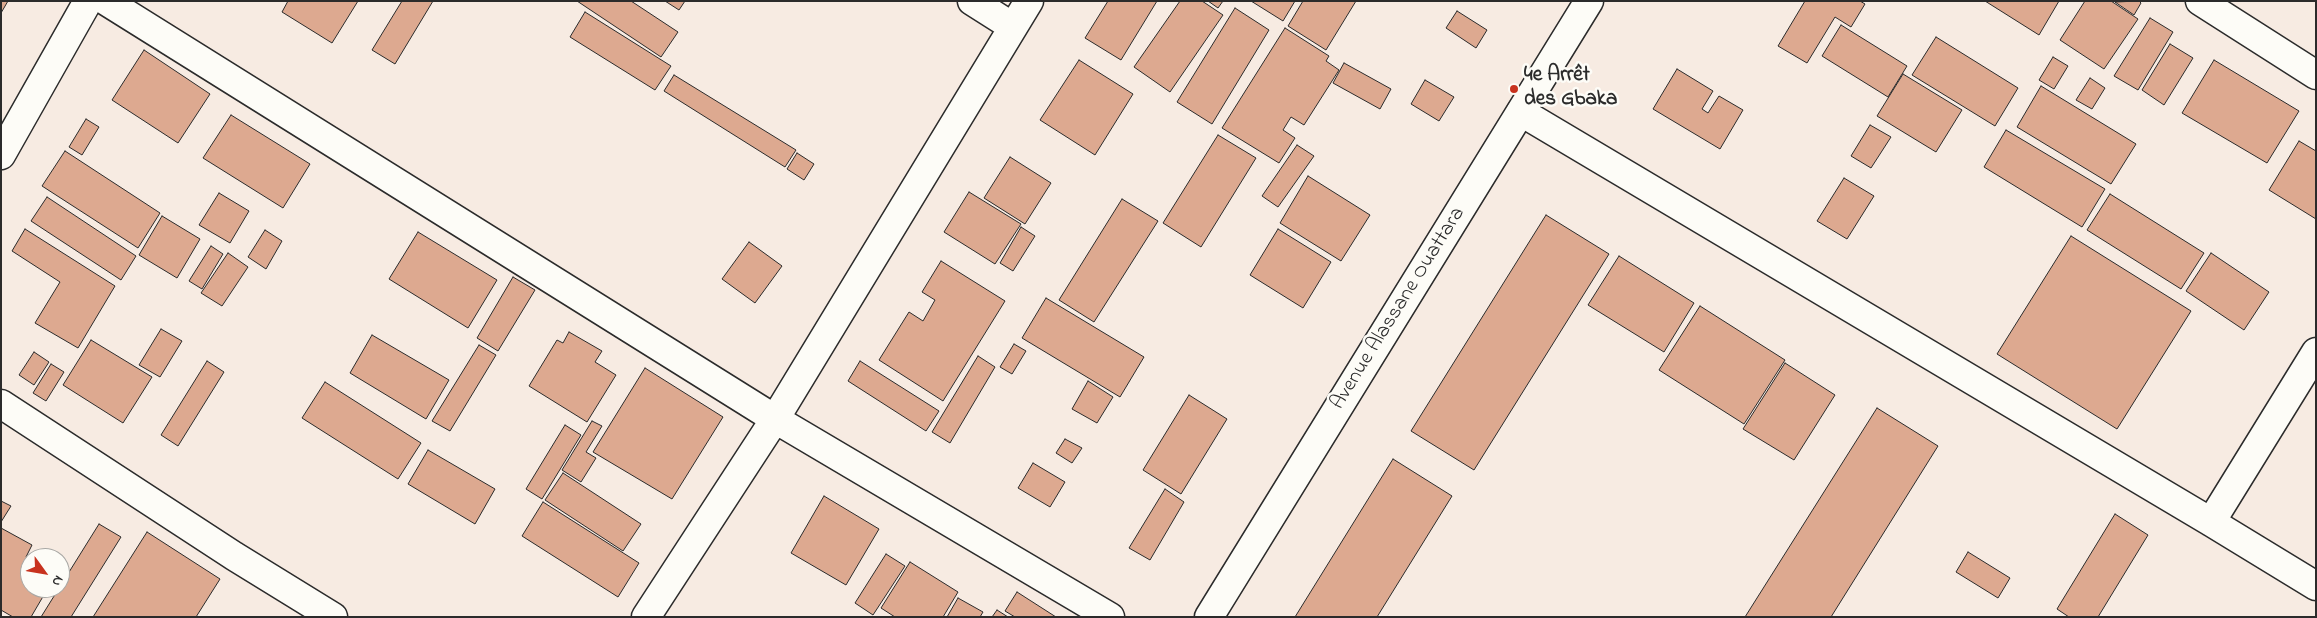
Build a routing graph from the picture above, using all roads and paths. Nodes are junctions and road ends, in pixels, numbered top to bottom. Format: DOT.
graph roads {
  1 [pos="88,1"];
  2 [pos="106,1"];
  3 [pos="972,1"];
  4 [pos="1029,1"];
  5 [pos="1589,1"];
  6 [pos="2200,1"];
  7 [pos="1013,27"];
  8 [pos="2316,74"];
  9 [pos="1521,112"];
  10 [pos="1,155"];
  11 [pos="2316,352"];
  12 [pos="1,404"];
  13 [pos="775,419"];
  14 [pos="2211,522"];
  15 [pos="2316,586"];
  16 [pos="333,617"];
  17 [pos="646,617"];
  18 [pos="1110,617"];
  19 [pos="1209,617"];
  1 -- 10 [label="street"];
  2 -- 13 [label="street"];
  3 -- 7 [label="street"];
  4 -- 7 [label="street"];
  5 -- 9 [label="street, Avenue Alassane Ouattara"];
  6 -- 8 [label="street"];
  7 -- 13 [label="street"];
  9 -- 14 [label="street"];
  9 -- 19 [label="street, Avenue Alassane Ouattara"];
  11 -- 14 [label="street"];
  12 -- 16 [label="street"];
  13 -- 17 [label="street"];
  13 -- 18 [label="street"];
  14 -- 15 [label="street"];
}
